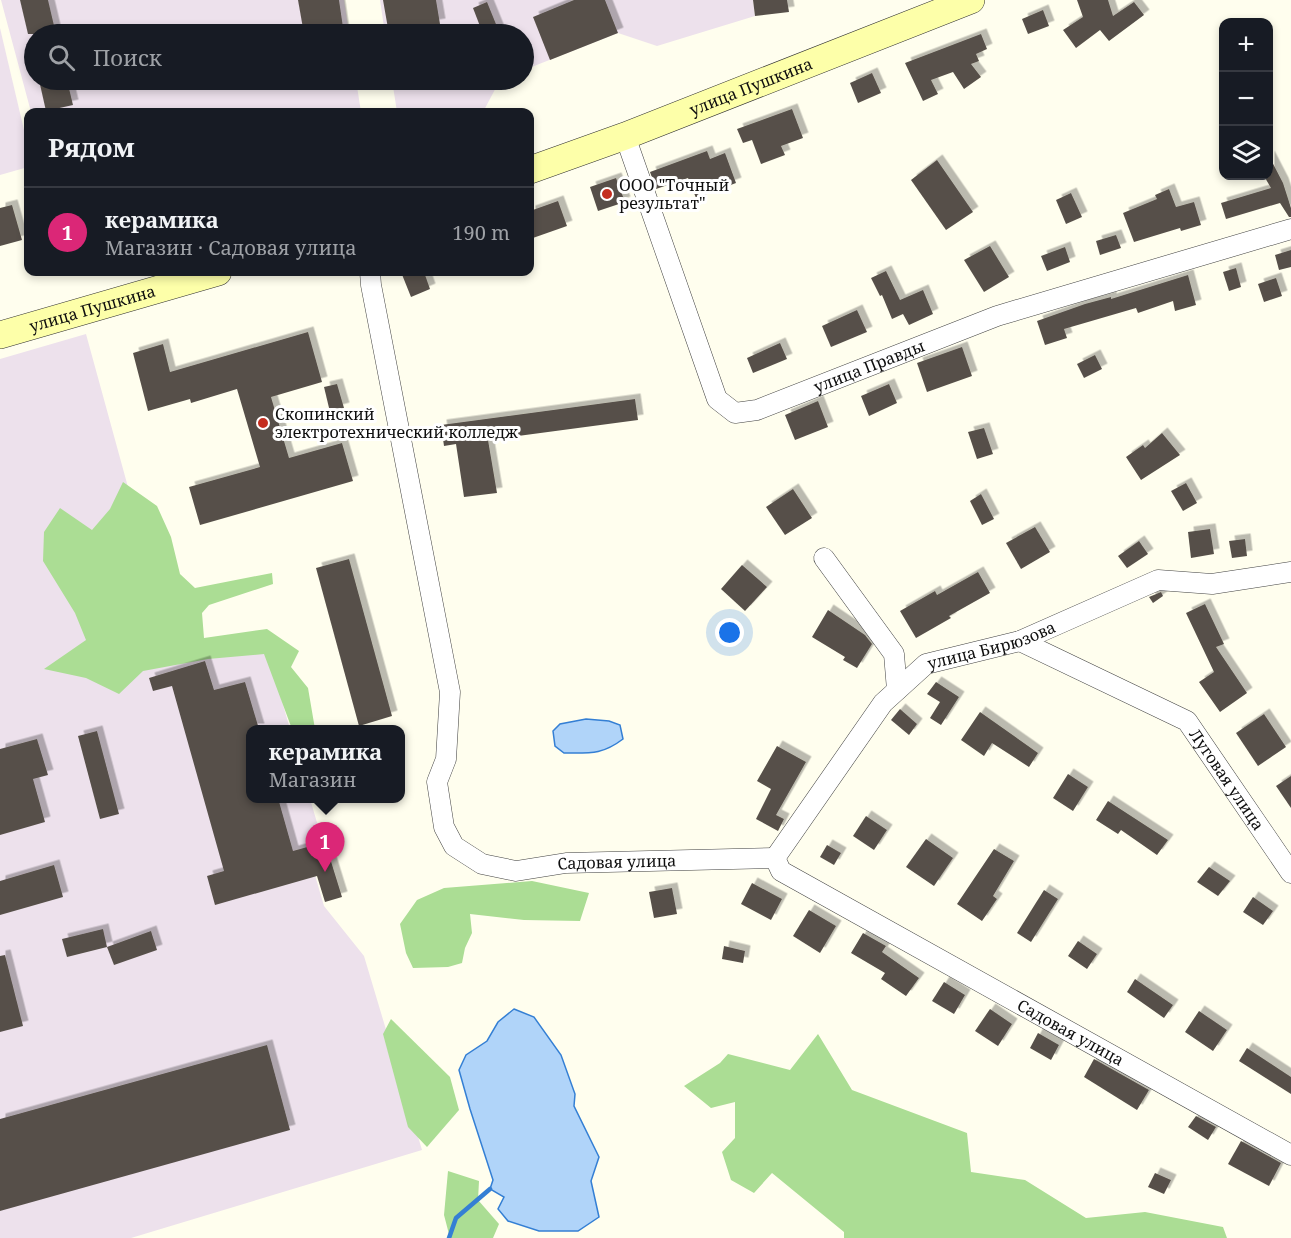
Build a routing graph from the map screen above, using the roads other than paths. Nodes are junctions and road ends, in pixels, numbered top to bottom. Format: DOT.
graph roads {
  1 [pos="971,0"];
  2 [pos="625,136"];
  3 [pos="534,169"];
  4 [pos="1291,229"];
  5 [pos="204,276"];
  6 [pos="370,276"];
  7 [pos="0,335"];
  8 [pos="824,558"];
  9 [pos="1291,572"];
  10 [pos="1020,641"];
  11 [pos="897,690"];
  12 [pos="775,858"];
  13 [pos="1291,873"];
  14 [pos="1291,1155"];
  1 -- 2 [label="main road, улица Пушкина"];
  2 -- 3 [label="main road, улица Пушкина"];
  2 -- 4 [label="street, улица Правды"];
  5 -- 7 [label="main road, улица Пушкина"];
  6 -- 12 [label="street, Садовая улица"];
  8 -- 11 [label="street"];
  9 -- 10 [label="street, улица Бирюзова"];
  10 -- 11 [label="street, улица Бирюзова"];
  10 -- 13 [label="street, Луговая улица"];
  11 -- 12 [label="street, улица Бирюзова"];
  12 -- 14 [label="street, Садовая улица"];
}
